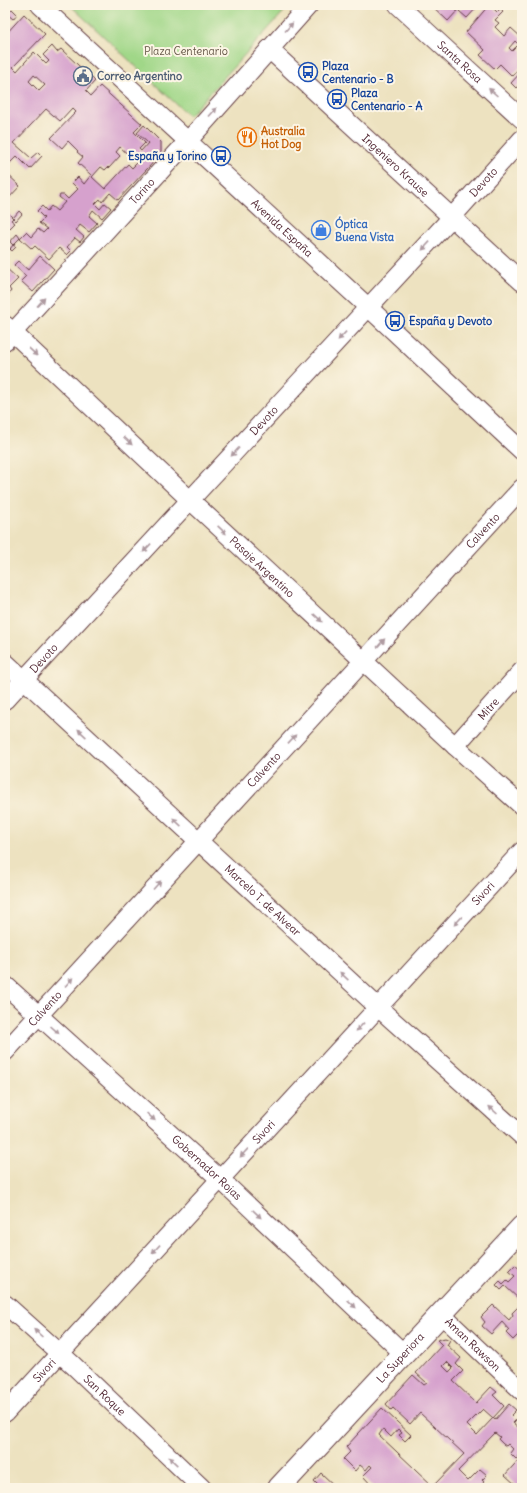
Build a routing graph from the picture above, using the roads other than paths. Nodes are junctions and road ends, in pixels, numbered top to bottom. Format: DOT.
graph roads {
  1 [pos="40,5"];
  2 [pos="309,5"];
  3 [pos="398,5"];
  4 [pos="269,49"];
  5 [pos="522,119"];
  6 [pos="522,139"];
  7 [pos="187,142"];
  8 [pos="452,217"];
  9 [pos="522,282"];
  10 [pos="369,308"];
  11 [pos="8,333"];
  12 [pos="522,451"];
  13 [pos="522,488"];
  14 [pos="190,500"];
  15 [pos="364,661"];
  16 [pos="5,662"];
  17 [pos="522,671"];
  18 [pos="24,680"];
  19 [pos="5,700"];
  20 [pos="455,746"];
  21 [pos="522,806"];
  22 [pos="198,841"];
  23 [pos="522,851"];
  24 [pos="5,985"];
  25 [pos="378,1007"];
  26 [pos="38,1016"];
  27 [pos="5,1052"];
  28 [pos="522,1136"];
  29 [pos="220,1179"];
  30 [pos="522,1227"];
  31 [pos="5,1304"];
  32 [pos="441,1314"];
  33 [pos="60,1353"];
  34 [pos="404,1354"];
  35 [pos="522,1391"];
  36 [pos="5,1413"];
  37 [pos="202,1488"];
  38 [pos="279,1488"];
  1 -- 7 [label="street, Avenida España"];
  4 -- 2 [label="street, Torino, one-way"];
  5 -- 3 [label="street, Santa Rosa, one-way"];
  7 -- 4 [label="street, Torino, one-way"];
  4 -- 8 [label="street, Ingeniero Krause"];
  6 -- 8 [label="street, Devoto"];
  7 -- 10 [label="street, Avenida España"];
  11 -- 7 [label="street, Torino, one-way"];
  8 -- 9 [label="street, Ingeniero Krause"];
  8 -- 10 [label="street, Devoto, one-way"];
  10 -- 12 [label="street, Avenida España"];
  10 -- 14 [label="street, Devoto, one-way"];
  11 -- 14 [label="street, Pasaje Argentino, one-way"];
  15 -- 13 [label="street, Calvento, one-way"];
  14 -- 15 [label="street, Pasaje Argentino, one-way"];
  14 -- 18 [label="street, Devoto, one-way"];
  15 -- 20 [label="street, Pasaje Argentino"];
  22 -- 15 [label="street, Calvento, one-way"];
  16 -- 18 [label="street, Marcelo T. de Alvear"];
  17 -- 20 [label="street, Mitre"];
  18 -- 19 [label="street, Devoto"];
  22 -- 18 [label="street, Marcelo T. de Alvear, one-way"];
  20 -- 21 [label="street, Pasaje Argentino"];
  25 -- 22 [label="street, Marcelo T. de Alvear, one-way"];
  26 -- 22 [label="street, Calvento, one-way"];
  23 -- 25 [label="street, Sivori, one-way"];
  24 -- 26 [label="street, Gobernador Rojas"];
  28 -- 25 [label="street, Marcelo T. de Alvear, one-way"];
  25 -- 29 [label="street, Sivori, one-way"];
  26 -- 27 [label="street, Calvento"];
  26 -- 29 [label="street, Gobernador Rojas, one-way"];
  29 -- 33 [label="street, Sivori, one-way"];
  29 -- 34 [label="street, Gobernador Rojas, one-way"];
  30 -- 32 [label="main road, La Superiora"];
  33 -- 31 [label="street, San Roque, one-way"];
  32 -- 34 [label="main road, La Superiora"];
  32 -- 35 [label="street, Aman Rawson"];
  33 -- 36 [label="street, Sivori"];
  37 -- 33 [label="street, San Roque, one-way"];
  34 -- 38 [label="main road, La Superiora"];
}
